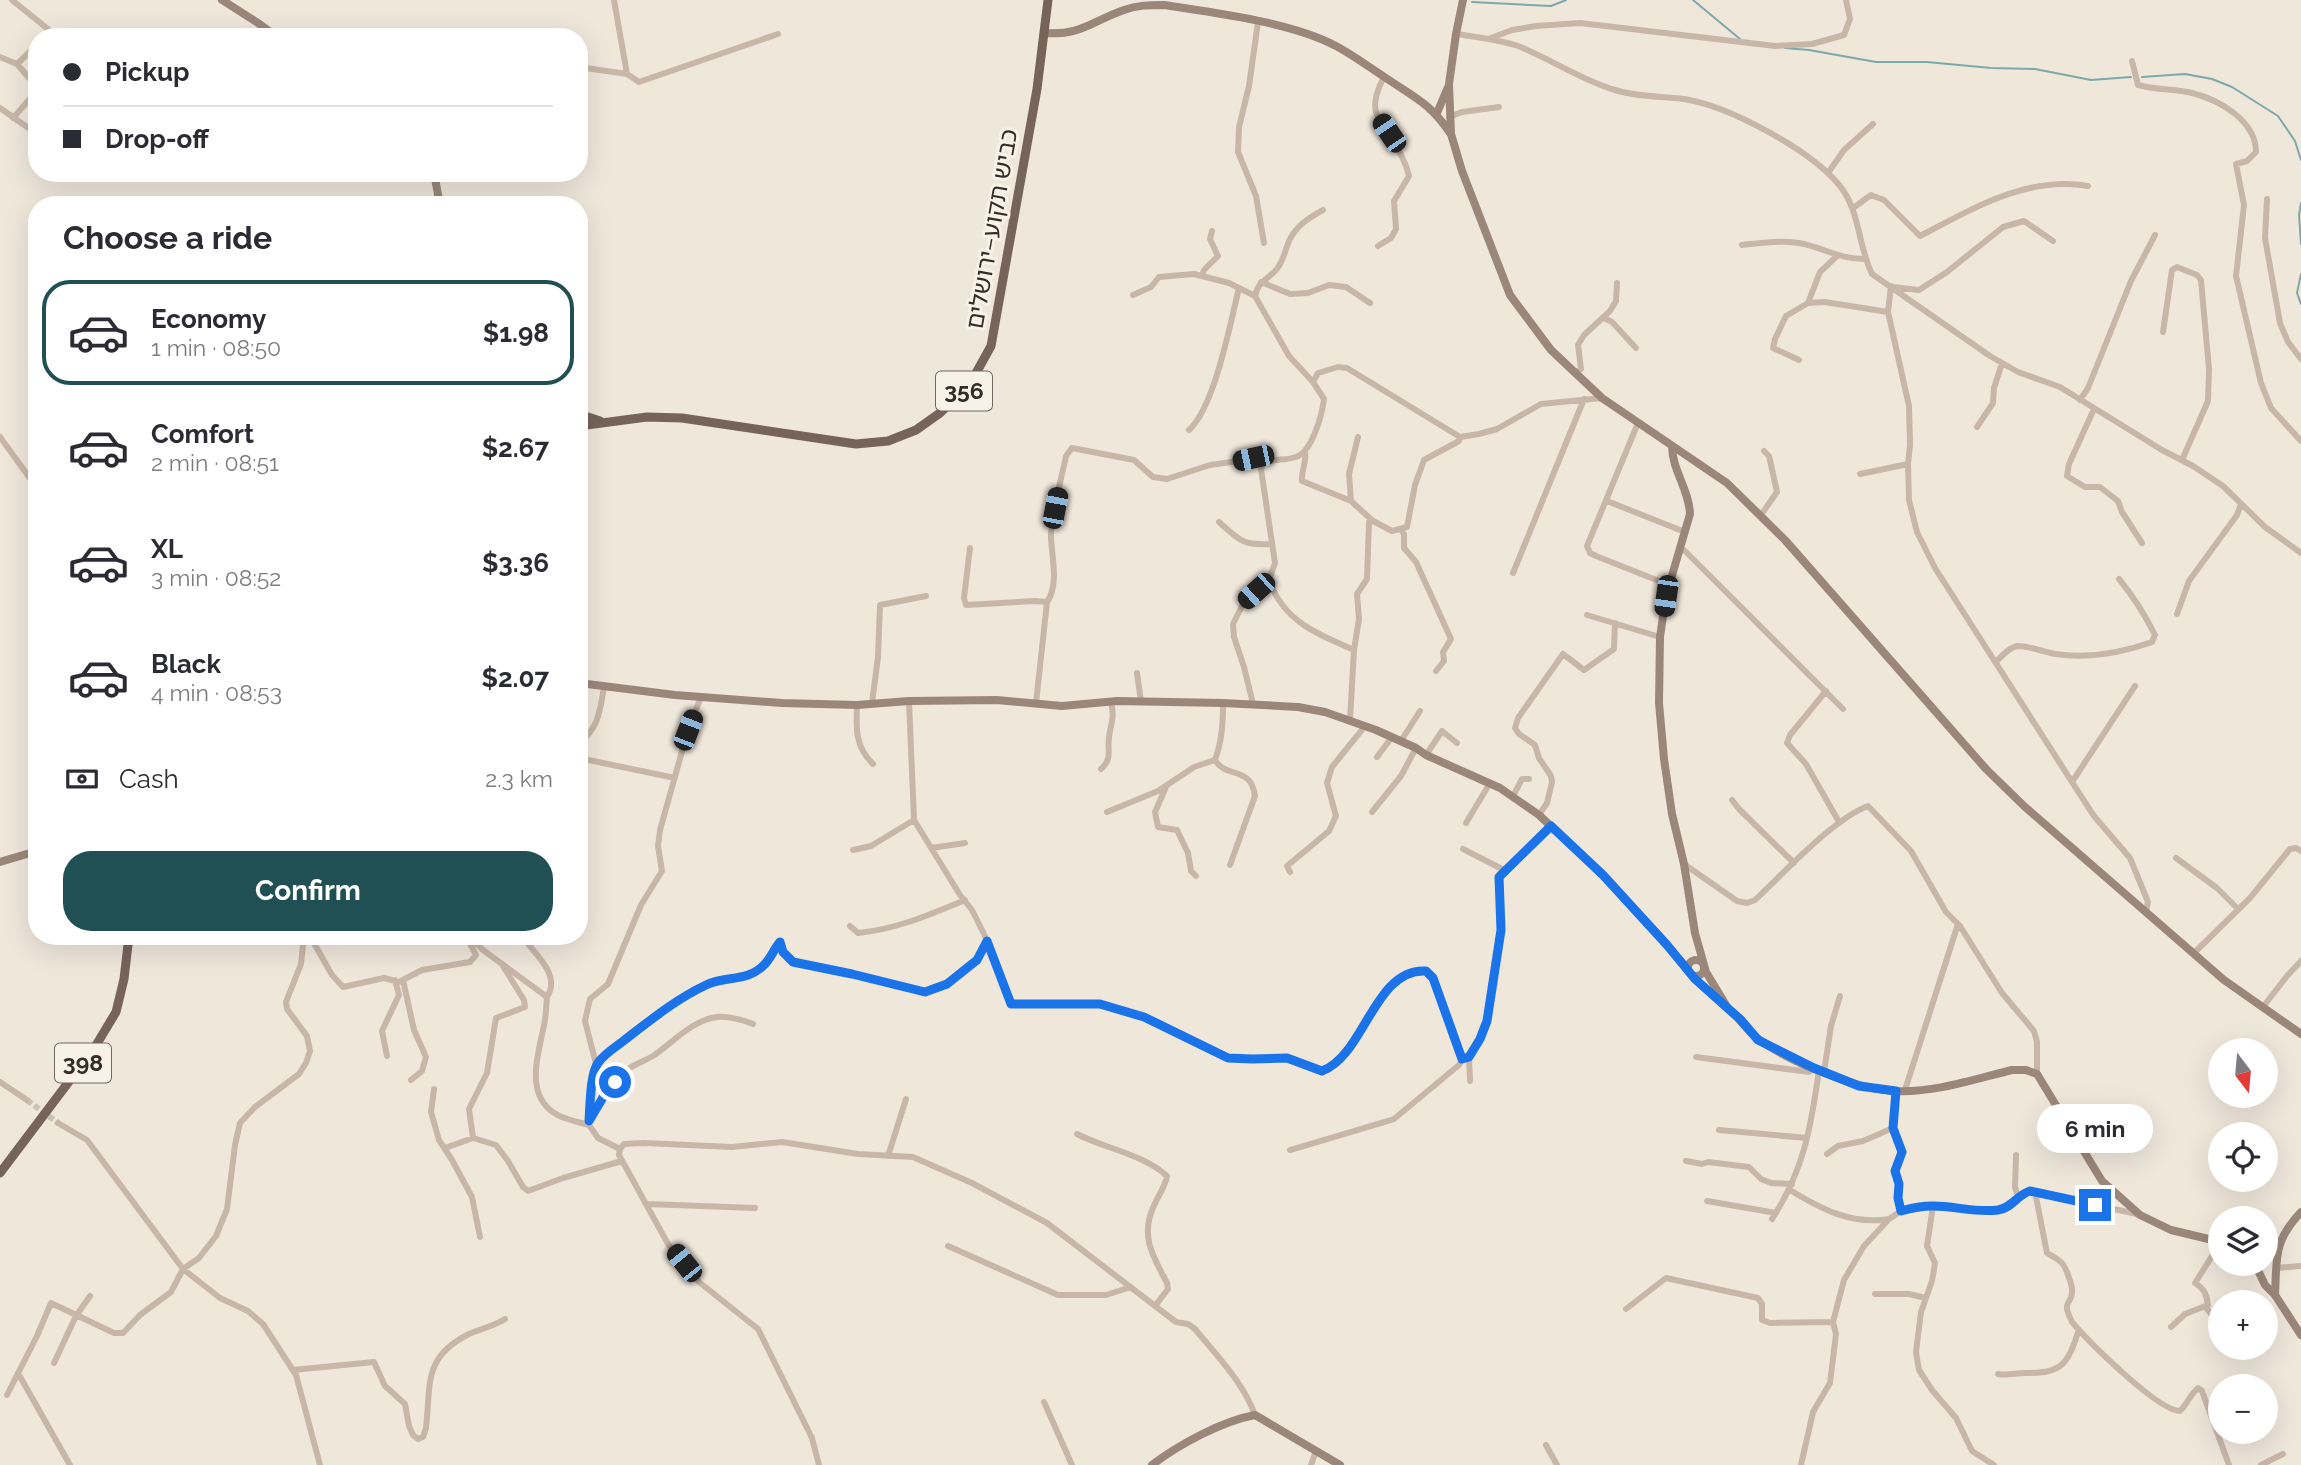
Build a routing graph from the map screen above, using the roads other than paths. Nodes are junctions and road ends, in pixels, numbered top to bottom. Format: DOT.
graph roads {
  1 [pos="12,0"];
  2 [pos="222,0"];
  3 [pos="614,0"];
  4 [pos="1048,0"];
  5 [pos="1463,0"];
  6 [pos="1846,0"];
  7 [pos="1258,22"];
  8 [pos="46,28"];
  9 [pos="264,28"];
  10 [pos="1044,33"];
  11 [pos="778,34"];
  12 [pos="1456,34"];
  13 [pos="1490,38"];
  14 [pos="28,54"];
  15 [pos="0,57"];
  16 [pos="2132,61"];
  17 [pos="17,64"];
  18 [pos="588,68"];
  19 [pos="627,74"];
  20 [pos="28,77"];
  21 [pos="1384,77"];
  22 [pos="1418,98"];
  23 [pos="28,101"];
  24 [pos="1447,101"];
  25 [pos="1499,107"];
  26 [pos="0,108"];
  27 [pos="1437,113"];
  28 [pos="1449,117"];
  29 [pos="13,118"];
  30 [pos="1873,124"];
  31 [pos="28,128"];
  32 [pos="1451,134"];
  33 [pos="1828,173"];
  34 [pos="2088,186"];
  35 [pos="2267,199"];
  36 [pos="1853,208"];
  37 [pos="1324,210"];
  38 [pos="1212,231"];
  39 [pos="2155,235"];
  40 [pos="2053,241"];
  41 [pos="1264,243"];
  42 [pos="1742,245"];
  43 [pos="1378,246"];
  44 [pos="1837,256"];
  45 [pos="1864,259"];
  46 [pos="1152,269"];
  47 [pos="1159,276"];
  48 [pos="1202,276"];
  49 [pos="1261,282"];
  50 [pos="1617,283"];
  51 [pos="1891,286"];
  52 [pos="1239,288"];
  53 [pos="1133,295"];
  54 [pos="1255,296"];
  55 [pos="1370,303"];
  56 [pos="1808,303"];
  57 [pos="1888,313"];
  58 [pos="1604,318"];
  59 [pos="2163,332"];
  60 [pos="1636,348"];
  61 [pos="2301,359"];
  62 [pos="1799,360"];
  63 [pos="2002,363"];
  64 [pos="1578,375"];
  65 [pos="1313,382"];
  66 [pos="1602,398"];
  67 [pos="1580,399"];
  68 [pos="2080,400"];
  69 [pos="2094,408"];
  70 [pos="588,417"];
  71 [pos="602,422"];
  72 [pos="1638,423"];
  73 [pos="588,424"];
  74 [pos="1977,427"];
  75 [pos="1189,430"];
  76 [pos="0,437"];
  77 [pos="1358,437"];
  78 [pos="1460,437"];
  79 [pos="2301,441"];
  80 [pos="1672,446"];
  81 [pos="1764,451"];
  82 [pos="1305,453"];
  83 [pos="2182,460"];
  84 [pos="1263,464"];
  85 [pos="1908,464"];
  86 [pos="1860,474"];
  87 [pos="28,476"];
  88 [pos="1351,501"];
  89 [pos="1607,501"];
  90 [pos="2241,505"];
  91 [pos="1761,515"];
  92 [pos="1373,521"];
  93 [pos="1219,522"];
  94 [pos="1402,530"];
  95 [pos="1685,533"];
  96 [pos="2142,543"];
  97 [pos="1271,544"];
  98 [pos="1681,547"];
  99 [pos="970,548"];
  100 [pos="2301,553"];
  101 [pos="1513,573"];
  102 [pos="2119,579"];
  103 [pos="1269,580"];
  104 [pos="1669,585"];
  105 [pos="926,596"];
  106 [pos="1047,602"];
  107 [pos="2177,614"];
  108 [pos="1587,615"];
  109 [pos="1615,623"];
  110 [pos="1660,637"];
  111 [pos="1354,650"];
  112 [pos="1996,662"];
  113 [pos="1436,671"];
  114 [pos="1137,673"];
  115 [pos="588,684"];
  116 [pos="2135,685"];
  117 [pos="604,687"];
  118 [pos="1826,691"];
  119 [pos="701,697"];
  120 [pos="909,701"];
  121 [pos="1111,702"];
  122 [pos="1141,702"];
  123 [pos="872,703"];
  124 [pos="1036,703"];
  125 [pos="1223,703"];
  126 [pos="1253,704"];
  127 [pos="858,705"];
  128 [pos="1843,709"];
  129 [pos="1420,711"];
  130 [pos="1350,720"];
  131 [pos="1365,726"];
  132 [pos="588,737"];
  133 [pos="1397,739"];
  134 [pos="1457,743"];
  135 [pos="1416,748"];
  136 [pos="1426,755"];
  137 [pos="1377,757"];
  138 [pos="588,760"];
  139 [pos="1215,760"];
  140 [pos="873,764"];
  141 [pos="1101,769"];
  142 [pos="675,778"];
  143 [pos="1529,779"];
  144 [pos="2072,782"];
  145 [pos="1490,783"];
  146 [pos="1167,785"];
  147 [pos="1513,796"];
  148 [pos="1732,800"];
  149 [pos="1107,812"];
  150 [pos="1372,812"];
  151 [pos="1539,816"];
  152 [pos="914,820"];
  153 [pos="1839,822"];
  154 [pos="1466,823"];
  155 [pos="1551,826"];
  156 [pos="965,844"];
  157 [pos="931,848"];
  158 [pos="853,849"];
  159 [pos="1463,849"];
  160 [pos="2301,851"];
  161 [pos="28,854"];
  162 [pos="2176,858"];
  163 [pos="0,862"];
  164 [pos="1794,863"];
  165 [pos="1684,864"];
  166 [pos="1230,865"];
  167 [pos="1506,871"];
  168 [pos="1290,872"];
  169 [pos="1196,876"];
  170 [pos="965,900"];
  171 [pos="2238,909"];
  172 [pos="2146,911"];
  173 [pos="1958,924"];
  174 [pos="850,926"];
  175 [pos="1695,933"];
  176 [pos="987,941"];
  177 [pos="128,945"];
  178 [pos="303,945"];
  179 [pos="315,945"];
  180 [pos="471,945"];
  181 [pos="477,945"];
  182 [pos="530,945"];
  183 [pos="2194,953"];
  184 [pos="1692,957"];
  185 [pos="1679,958"];
  186 [pos="2301,961"];
  187 [pos="501,962"];
  188 [pos="1704,966"];
  189 [pos="1690,973"];
  190 [pos="399,980"];
  191 [pos="1840,996"];
  192 [pos="547,997"];
  193 [pos="2263,1007"];
  194 [pos="1740,1019"];
  195 [pos="753,1024"];
  196 [pos="2301,1034"];
  197 [pos="387,1056"];
  198 [pos="1696,1057"];
  199 [pos="1466,1058"];
  200 [pos="596,1064"];
  201 [pos="1819,1070"];
  202 [pos="2036,1074"];
  203 [pos="411,1080"];
  204 [pos="1471,1081"];
  205 [pos="0,1082"];
  206 [pos="434,1088"];
  207 [pos="1900,1091"];
  208 [pos="906,1099"];
  209 [pos="27,1100"];
  210 [pos="58,1123"];
  211 [pos="589,1123"];
  212 [pos="1893,1128"];
  213 [pos="1719,1130"];
  214 [pos="1077,1134"];
  215 [pos="473,1138"];
  216 [pos="1807,1138"];
  217 [pos="446,1148"];
  218 [pos="620,1149"];
  219 [pos="1290,1150"];
  220 [pos="1827,1154"];
  221 [pos="2016,1155"];
  222 [pos="888,1156"];
  223 [pos="622,1161"];
  224 [pos="1686,1161"];
  225 [pos="0,1173"];
  226 [pos="1791,1187"];
  227 [pos="2035,1192"];
  228 [pos="2018,1197"];
  229 [pos="1707,1200"];
  230 [pos="647,1204"];
  231 [pos="1933,1206"];
  232 [pos="755,1208"];
  233 [pos="1901,1211"];
  234 [pos="2301,1212"];
  235 [pos="2140,1215"];
  236 [pos="1889,1219"];
  237 [pos="480,1237"];
  238 [pos="2208,1239"];
  239 [pos="948,1246"];
  240 [pos="2278,1254"];
  241 [pos="2208,1262"];
  242 [pos="2301,1266"];
  243 [pos="2278,1268"];
  244 [pos="183,1269"];
  245 [pos="1131,1287"];
  246 [pos="1875,1294"];
  247 [pos="90,1296"];
  248 [pos="1926,1298"];
  249 [pos="2278,1300"];
  250 [pos="2208,1305"];
  251 [pos="1155,1306"];
  252 [pos="1626,1309"];
  253 [pos="2208,1310"];
  254 [pos="76,1316"];
  255 [pos="505,1320"];
  256 [pos="1833,1322"];
  257 [pos="2171,1326"];
  258 [pos="2079,1330"];
  259 [pos="2301,1335"];
  260 [pos="54,1363"];
  261 [pos="293,1370"];
  262 [pos="18,1373"];
  263 [pos="1998,1374"];
  264 [pos="7,1395"];
  265 [pos="1044,1402"];
  266 [pos="1255,1415"];
  267 [pos="1546,1445"];
  268 [pos="1316,1451"];
  269 [pos="2283,1454"];
  270 [pos="70,1465"];
  271 [pos="320,1465"];
  272 [pos="819,1465"];
  273 [pos="1072,1465"];
  274 [pos="1152,1465"];
  275 [pos="1311,1465"];
  276 [pos="1340,1465"];
  277 [pos="1558,1465"];
  278 [pos="1801,1465"];
  279 [pos="1994,1465"];
  280 [pos="2230,1465"];
  281 [pos="2261,1465"];
  1 -- 8 [label="street"];
  2 -- 9 [label="street"];
  3 -- 19 [label="street"];
  4 -- 10 [label="main road, כביש תקוע–ירושלים / 356"];
  5 -- 12 [label="street"];
  6 -- 13 [label="street"];
  7 -- 10 [label="street"];
  7 -- 21 [label="street"];
  7 -- 41 [label="street"];
  10 -- 71 [label="main road, כביש תקוע–ירושלים / 356"];
  11 -- 19 [label="street"];
  12 -- 13 [label="street"];
  12 -- 24 [label="street"];
  13 -- 33 [label="street"];
  14 -- 17 [label="street"];
  15 -- 17 [label="street"];
  16 -- 79 [label="street"];
  17 -- 20 [label="street"];
  18 -- 19 [label="street"];
  21 -- 22 [label="street"];
  21 -- 43 [label="street"];
  22 -- 24 [label="street"];
  22 -- 27 [label="street"];
  23 -- 29 [label="street"];
  24 -- 27 [label="street"];
  24 -- 28 [label="street"];
  25 -- 28 [label="street"];
  26 -- 29 [label="street"];
  27 -- 28 [label="street"];
  27 -- 32 [label="street"];
  28 -- 32 [label="street"];
  29 -- 31 [label="street"];
  30 -- 33 [label="street"];
  32 -- 64 [label="street"];
  33 -- 36 [label="street"];
  34 -- 36 [label="street"];
  35 -- 61 [label="street"];
  36 -- 45 [label="street"];
  37 -- 49 [label="street"];
  38 -- 48 [label="street"];
  39 -- 68 [label="street"];
  40 -- 51 [label="street"];
  42 -- 44 [label="street"];
  44 -- 45 [label="street"];
  44 -- 56 [label="street"];
  45 -- 51 [label="street"];
  46 -- 47 [label="street"];
  47 -- 48 [label="street"];
  47 -- 53 [label="street"];
  48 -- 52 [label="street"];
  49 -- 54 [label="street"];
  49 -- 55 [label="street"];
  50 -- 58 [label="street"];
  51 -- 57 [label="street"];
  51 -- 63 [label="street"];
  52 -- 54 [label="street"];
  52 -- 75 [label="street"];
  54 -- 65 [label="street"];
  56 -- 57 [label="street"];
  56 -- 62 [label="street"];
  57 -- 85 [label="street"];
  58 -- 60 [label="street"];
  58 -- 64 [label="street"];
  59 -- 83 [label="street"];
  63 -- 68 [label="street"];
  63 -- 74 [label="street"];
  64 -- 66 [label="street"];
  64 -- 67 [label="street"];
  65 -- 78 [label="street"];
  65 -- 82 [label="street"];
  66 -- 67 [label="street"];
  66 -- 72 [label="street"];
  67 -- 78 [label="street"];
  67 -- 101 [label="street"];
  68 -- 69 [label="street"];
  69 -- 83 [label="street"];
  69 -- 96 [label="street"];
  70 -- 71 [label="main road"];
  71 -- 73 [label="main road, כביש תקוע–ירושלים / 356"];
  72 -- 80 [label="street"];
  72 -- 89 [label="street"];
  76 -- 87 [label="street"];
  77 -- 88 [label="street"];
  78 -- 94 [label="street"];
  80 -- 91 [label="street"];
  80 -- 95 [label="street"];
  81 -- 91 [label="street"];
  82 -- 84 [label="street"];
  82 -- 88 [label="street"];
  83 -- 90 [label="street"];
  84 -- 97 [label="street"];
  84 -- 106 [label="street"];
  85 -- 86 [label="street"];
  85 -- 112 [label="street"];
  88 -- 92 [label="street"];
  89 -- 95 [label="street"];
  89 -- 104 [label="street"];
  90 -- 100 [label="street"];
  90 -- 107 [label="street"];
  91 -- 172 [label="street"];
  92 -- 94 [label="street"];
  92 -- 111 [label="street"];
  93 -- 97 [label="street"];
  94 -- 113 [label="street"];
  95 -- 98 [label="street"];
  97 -- 103 [label="street"];
  98 -- 104 [label="street"];
  98 -- 118 [label="street"];
  99 -- 106 [label="street"];
  102 -- 112 [label="street"];
  103 -- 111 [label="street"];
  103 -- 126 [label="street"];
  104 -- 110 [label="street"];
  105 -- 123 [label="street"];
  106 -- 124 [label="street"];
  108 -- 109 [label="street"];
  109 -- 110 [label="street"];
  109 -- 151 [label="street"];
  110 -- 165 [label="street"];
  111 -- 130 [label="street"];
  112 -- 144 [label="street"];
  114 -- 122 [label="street"];
  115 -- 117 [label="street"];
  116 -- 144 [label="street"];
  117 -- 119 [label="street"];
  117 -- 132 [label="street"];
  118 -- 128 [label="street"];
  118 -- 153 [label="street"];
  119 -- 127 [label="street"];
  119 -- 142 [label="street"];
  120 -- 123 [label="street"];
  120 -- 124 [label="street"];
  120 -- 152 [label="street"];
  121 -- 122 [label="street"];
  121 -- 124 [label="street"];
  121 -- 141 [label="street"];
  122 -- 125 [label="street"];
  123 -- 127 [label="street"];
  125 -- 126 [label="street"];
  125 -- 139 [label="street"];
  126 -- 130 [label="street"];
  127 -- 140 [label="street"];
  129 -- 133 [label="street"];
  130 -- 131 [label="street"];
  131 -- 133 [label="street"];
  131 -- 168 [label="street"];
  133 -- 135 [label="street"];
  133 -- 137 [label="street"];
  134 -- 136 [label="street"];
  135 -- 136 [label="street"];
  135 -- 150 [label="street"];
  136 -- 145 [label="street"];
  138 -- 142 [label="street"];
  139 -- 146 [label="street"];
  139 -- 166 [label="street"];
  142 -- 200 [label="street"];
  143 -- 147 [label="street"];
  144 -- 172 [label="street"];
  145 -- 147 [label="street"];
  145 -- 154 [label="street"];
  146 -- 149 [label="street"];
  146 -- 169 [label="street"];
  147 -- 151 [label="street"];
  148 -- 164 [label="street"];
  151 -- 155 [label="street"];
  152 -- 157 [label="street"];
  152 -- 158 [label="street"];
  153 -- 164 [label="street"];
  153 -- 173 [label="street"];
  155 -- 167 [label="street"];
  155 -- 185 [label="street"];
  156 -- 157 [label="street"];
  157 -- 170 [label="street"];
  159 -- 167 [label="street"];
  160 -- 171 [label="street"];
  161 -- 163 [label="street"];
  162 -- 171 [label="street"];
  164 -- 165 [label="street"];
  165 -- 175 [label="street"];
  167 -- 199 [label="street"];
  170 -- 174 [label="street"];
  170 -- 176 [label="street"];
  171 -- 183 [label="street"];
  172 -- 183 [label="street"];
  173 -- 202 [label="street"];
  173 -- 207 [label="street"];
  175 -- 184 [label="street"];
  175 -- 188 [label="street"];
  176 -- 199 [label="street"];
  176 -- 200 [label="street"];
  177 -- 225 [label="main road, 398"];
  178 -- 244 [label="street"];
  179 -- 190 [label="street"];
  180 -- 190 [label="street"];
  181 -- 187 [label="street"];
  182 -- 192 [label="street"];
  183 -- 193 [label="street"];
  184 -- 185 [label="street"];
  184 -- 188 [label="street"];
  184 -- 189 [label="street"];
  185 -- 189 [label="street"];
  186 -- 193 [label="street"];
  187 -- 192 [label="street"];
  187 -- 215 [label="street"];
  188 -- 189 [label="street"];
  188 -- 194 [label="street"];
  189 -- 194 [label="street"];
  190 -- 197 [label="street"];
  190 -- 203 [label="street"];
  191 -- 201 [label="street"];
  192 -- 211 [label="street"];
  193 -- 196 [label="street"];
  194 -- 201 [label="street"];
  195 -- 211 [label="street"];
  198 -- 201 [label="street"];
  199 -- 204 [label="street"];
  199 -- 219 [label="street"];
  200 -- 211 [label="street"];
  201 -- 207 [label="street"];
  201 -- 216 [label="street"];
  202 -- 207 [label="street"];
  202 -- 235 [label="street"];
  205 -- 209 [label="street"];
  206 -- 217 [label="street"];
  207 -- 212 [label="street"];
  208 -- 222 [label="street"];
  210 -- 244 [label="street"];
  211 -- 218 [label="street"];
  212 -- 220 [label="street"];
  212 -- 233 [label="street"];
  213 -- 216 [label="street"];
  214 -- 251 [label="street"];
  215 -- 217 [label="street"];
  215 -- 223 [label="street"];
  216 -- 226 [label="street"];
  217 -- 237 [label="street"];
  218 -- 222 [label="street"];
  218 -- 223 [label="street"];
  221 -- 228 [label="street"];
  222 -- 245 [label="street"];
  223 -- 230 [label="street"];
  224 -- 226 [label="street"];
  226 -- 229 [label="street"];
  226 -- 236 [label="street"];
  227 -- 228 [label="street"];
  227 -- 235 [label="street"];
  227 -- 258 [label="street"];
  228 -- 231 [label="street"];
  230 -- 232 [label="street"];
  230 -- 272 [label="street"];
  231 -- 233 [label="street"];
  231 -- 248 [label="street"];
  233 -- 236 [label="street"];
  234 -- 240 [label="street"];
  235 -- 238 [label="street"];
  236 -- 256 [label="street"];
  239 -- 245 [label="street"];
  241 -- 250 [label="street"];
  242 -- 243 [label="street"];
  244 -- 254 [label="street"];
  244 -- 261 [label="street"];
  245 -- 251 [label="street"];
  246 -- 248 [label="street"];
  247 -- 254 [label="street"];
  248 -- 279 [label="street"];
  249 -- 259 [label="street"];
  250 -- 253 [label="street"];
  250 -- 257 [label="street"];
  251 -- 266 [label="street"];
  252 -- 256 [label="street"];
  254 -- 260 [label="street"];
  254 -- 262 [label="street"];
  255 -- 261 [label="street"];
  256 -- 278 [label="street"];
  258 -- 263 [label="street"];
  258 -- 280 [label="street"];
  261 -- 271 [label="street"];
  262 -- 264 [label="street"];
  262 -- 270 [label="street"];
  265 -- 273 [label="street"];
  266 -- 268 [label="street"];
  266 -- 274 [label="street"];
  267 -- 277 [label="street"];
  268 -- 275 [label="street"];
  268 -- 276 [label="street"];
  269 -- 281 [label="street"];
}
